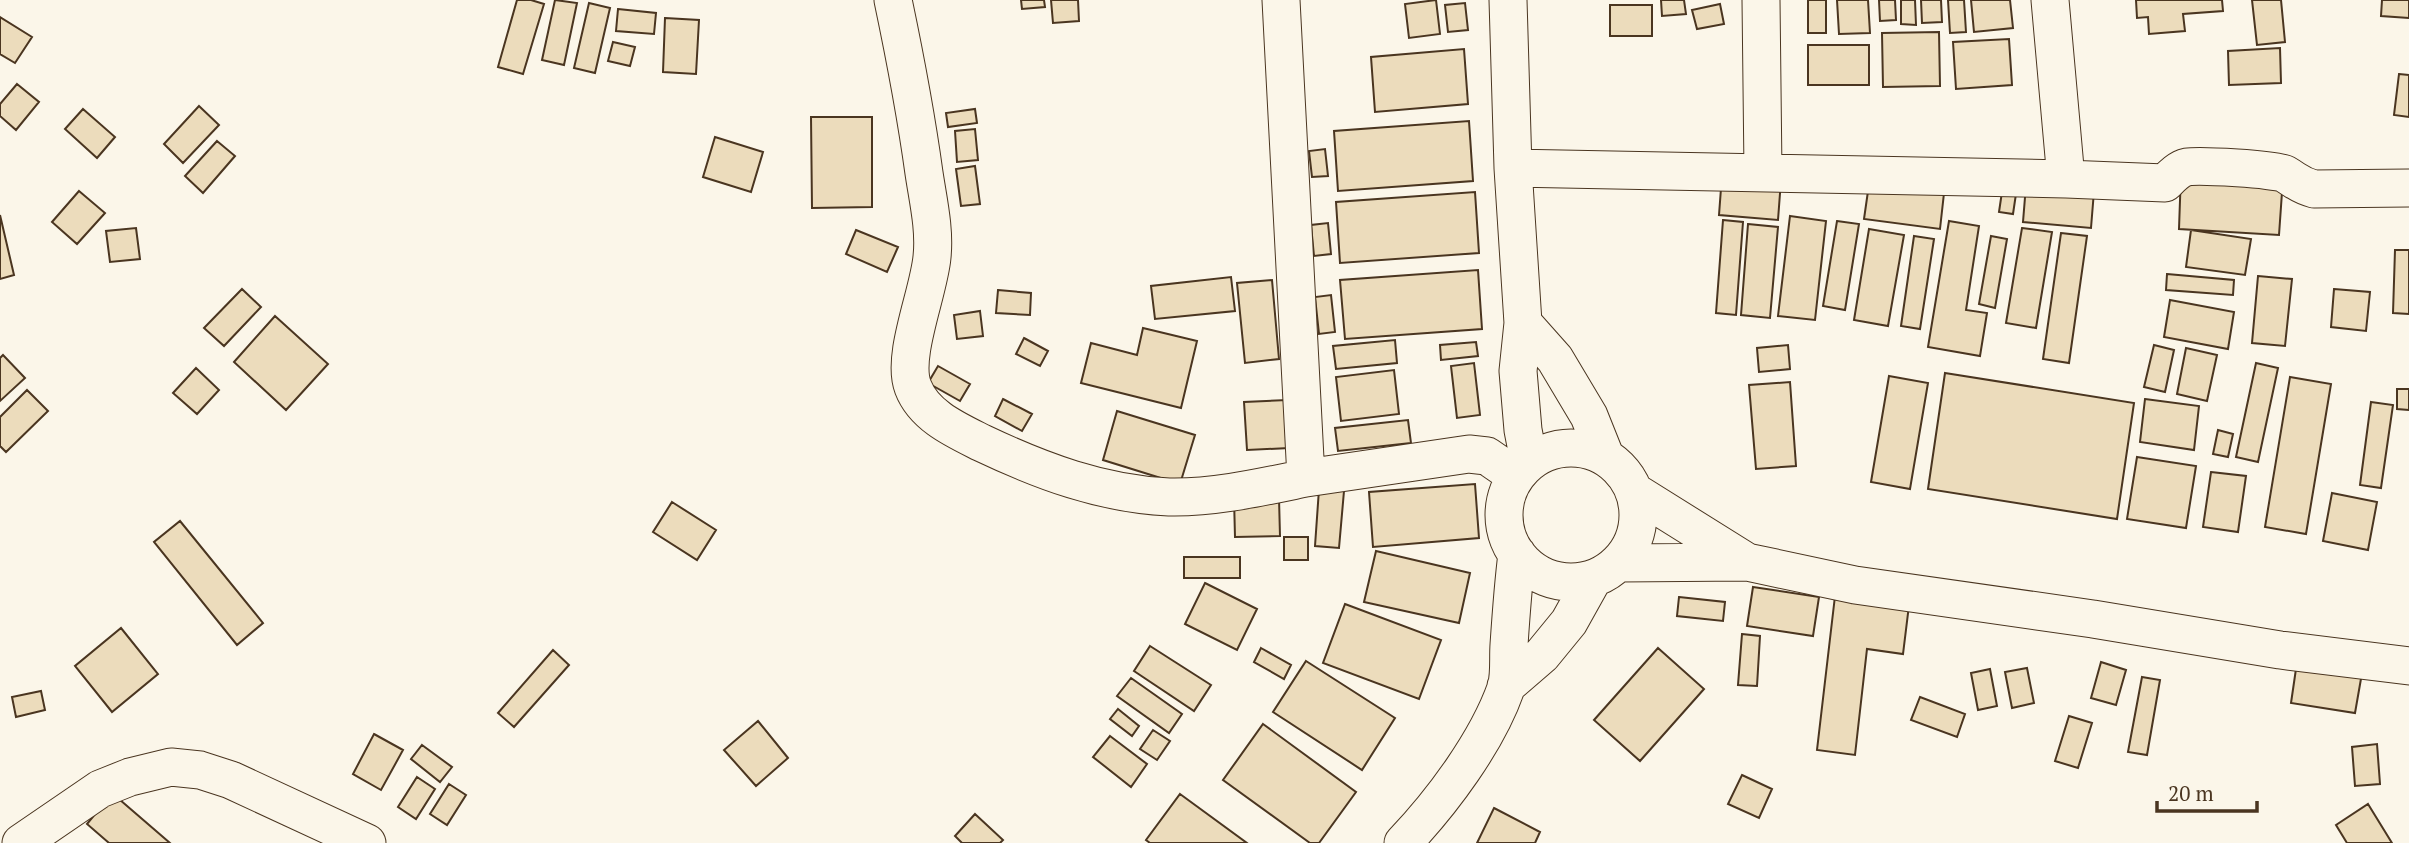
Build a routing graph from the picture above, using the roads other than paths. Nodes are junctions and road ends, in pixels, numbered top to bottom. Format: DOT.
graph roads {
  1 [pos="893,0"];
  2 [pos="1281,0"];
  3 [pos="1508,0"];
  4 [pos="1761,0"];
  5 [pos="2050,0"];
  6 [pos="1513,168"];
  7 [pos="1763,172"];
  8 [pos="2066,179"];
  9 [pos="2409,188"];
  10 [pos="1523,323"];
  11 [pos="1605,456"];
  12 [pos="1522,469"];
  13 [pos="1306,478"];
  14 [pos="1635,492"];
  15 [pos="1517,554"];
  16 [pos="1746,562"];
  17 [pos="1606,571"];
  18 [pos="2409,666"];
  19 [pos="1506,686"];
  20 [pos="21,843"];
  21 [pos="367,843"];
  22 [pos="1403,843"];
  1 -- 13 [label="street"];
  2 -- 13 [label="street"];
  3 -- 6 [label="street"];
  4 -- 7 [label="street"];
  5 -- 8 [label="street"];
  6 -- 7 [label="street"];
  6 -- 10 [label="street"];
  7 -- 8 [label="street"];
  8 -- 9 [label="street"];
  10 -- 11 [label="street"];
  10 -- 12 [label="street"];
  11 -- 12 [label="street"];
  11 -- 14 [label="street"];
  12 -- 13 [label="street"];
  12 -- 15 [label="street"];
  14 -- 16 [label="street"];
  14 -- 17 [label="street"];
  15 -- 17 [label="street"];
  15 -- 19 [label="street"];
  16 -- 17 [label="street"];
  16 -- 18 [label="street"];
  17 -- 19 [label="street"];
  19 -- 22 [label="street"];
  20 -- 21 [label="street"];
}
